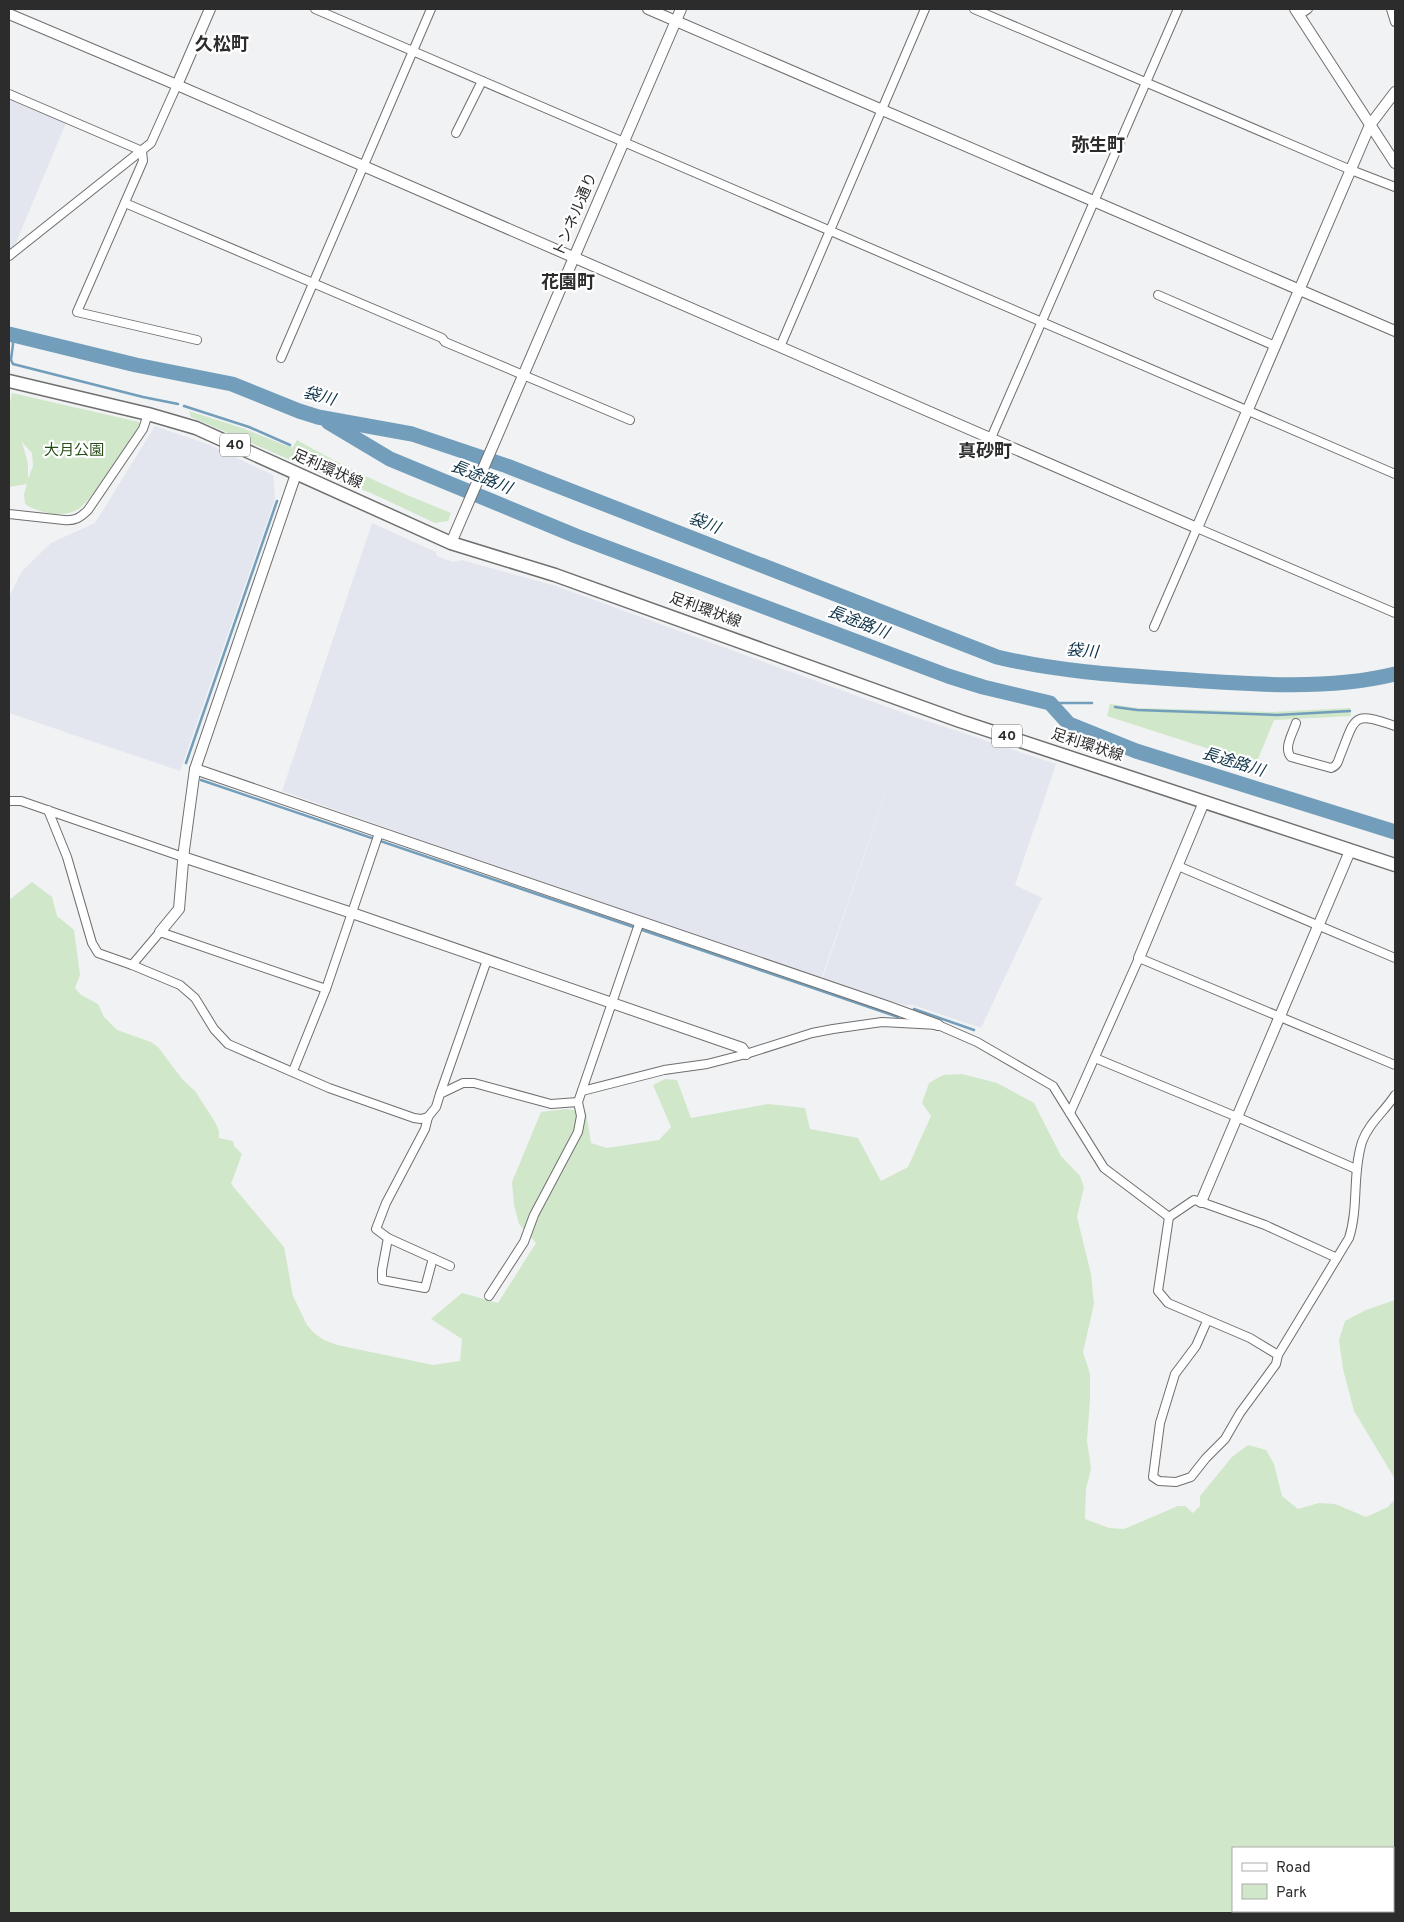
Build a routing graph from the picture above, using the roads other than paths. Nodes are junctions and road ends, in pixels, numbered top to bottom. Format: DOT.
graph roads {
  1 [pos="210,9"];
  2 [pos="315,9"];
  3 [pos="431,9"];
  4 [pos="648,9"];
  5 [pos="681,9"];
  6 [pos="925,9"];
  7 [pos="974,9"];
  8 [pos="1178,9"];
  9 [pos="1391,9"];
  10 [pos="1301,11"];
  11 [pos="9,14"];
  12 [pos="676,21"];
  13 [pos="1395,22"];
  14 [pos="413,51"];
  15 [pos="482,81"];
  16 [pos="1146,82"];
  17 [pos="177,85"];
  18 [pos="1395,92"];
  19 [pos="9,94"];
  20 [pos="882,110"];
  21 [pos="1370,125"];
  22 [pos="456,133"];
  23 [pos="623,142"];
  24 [pos="142,151"];
  25 [pos="1395,163"];
  26 [pos="364,167"];
  27 [pos="1351,170"];
  28 [pos="1395,187"];
  29 [pos="1093,201"];
  30 [pos="125,203"];
  31 [pos="829,231"];
  32 [pos="9,256"];
  33 [pos="574,258"];
  34 [pos="313,284"];
  35 [pos="1299,290"];
  36 [pos="1158,295"];
  37 [pos="1041,322"];
  38 [pos="1395,331"];
  39 [pos="197,340"];
  40 [pos="1276,346"];
  41 [pos="780,347"];
  42 [pos="281,358"];
  43 [pos="522,375"];
  44 [pos="9,381"];
  45 [pos="1248,411"];
  46 [pos="148,414"];
  47 [pos="630,420"];
  48 [pos="991,438"];
  49 [pos="296,474"];
  50 [pos="1395,474"];
  51 [pos="9,514"];
  52 [pos="1197,528"];
  53 [pos="451,543"];
  54 [pos="1395,613"];
  55 [pos="1154,627"];
  56 [pos="1296,723"];
  57 [pos="1395,726"];
  58 [pos="195,768"];
  59 [pos="9,801"];
  60 [pos="1204,802"];
  61 [pos="48,810"];
  62 [pos="379,833"];
  63 [pos="1350,851"];
  64 [pos="183,857"];
  65 [pos="1395,865"];
  66 [pos="1178,866"];
  67 [pos="352,913"];
  68 [pos="640,921"];
  69 [pos="1318,925"];
  70 [pos="160,932"];
  71 [pos="1139,958"];
  72 [pos="1395,958"];
  73 [pos="488,960"];
  74 [pos="132,965"];
  75 [pos="326,988"];
  76 [pos="613,1003"];
  77 [pos="1279,1017"];
  78 [pos="938,1025"];
  79 [pos="746,1054"];
  80 [pos="1095,1058"];
  81 [pos="1395,1066"];
  82 [pos="293,1071"];
  83 [pos="582,1092"];
  84 [pos="440,1094"];
  85 [pos="1395,1095"];
  86 [pos="578,1102"];
  87 [pos="1070,1112"];
  88 [pos="1237,1116"];
  89 [pos="428,1117"];
  90 [pos="1356,1169"];
  91 [pos="1201,1202"];
  92 [pos="1169,1216"];
  93 [pos="388,1238"];
  94 [pos="433,1258"];
  95 [pos="1337,1258"];
  96 [pos="450,1266"];
  97 [pos="489,1296"];
  98 [pos="1207,1321"];
  99 [pos="1278,1355"];
  1 -- 17 [label="street"];
  2 -- 14 [label="street"];
  3 -- 14 [label="street"];
  4 -- 12 [label="street"];
  5 -- 12 [label="street, トンネル通り"];
  6 -- 20 [label="street"];
  7 -- 16 [label="street"];
  8 -- 16 [label="street"];
  9 -- 13 [label="street"];
  10 -- 21 [label="street"];
  11 -- 17 [label="street"];
  12 -- 20 [label="street"];
  12 -- 23 [label="street, トンネル通り"];
  14 -- 15 [label="street"];
  14 -- 26 [label="street"];
  15 -- 22 [label="street"];
  15 -- 23 [label="street"];
  16 -- 27 [label="street"];
  16 -- 29 [label="street"];
  17 -- 24 [label="street"];
  17 -- 26 [label="street"];
  18 -- 21 [label="street"];
  19 -- 24 [label="street"];
  20 -- 29 [label="street"];
  20 -- 31 [label="street"];
  21 -- 25 [label="street"];
  21 -- 27 [label="street"];
  23 -- 31 [label="street"];
  23 -- 33 [label="street, トンネル通り"];
  24 -- 30 [label="street"];
  24 -- 32 [label="street"];
  26 -- 33 [label="street"];
  26 -- 34 [label="street"];
  27 -- 28 [label="street"];
  27 -- 35 [label="street"];
  29 -- 35 [label="street"];
  29 -- 37 [label="street"];
  30 -- 34 [label="street"];
  30 -- 39 [label="street"];
  31 -- 37 [label="street"];
  31 -- 41 [label="street"];
  33 -- 41 [label="street"];
  33 -- 43 [label="street, トンネル通り"];
  34 -- 42 [label="street"];
  34 -- 43 [label="street"];
  35 -- 38 [label="street"];
  35 -- 40 [label="street"];
  36 -- 40 [label="street"];
  37 -- 45 [label="street"];
  37 -- 48 [label="street"];
  40 -- 45 [label="street"];
  41 -- 48 [label="street"];
  43 -- 47 [label="street"];
  43 -- 53 [label="street, トンネル通り"];
  44 -- 46 [label="main road, 足利環状線 / 40"];
  45 -- 50 [label="street"];
  45 -- 52 [label="street"];
  46 -- 49 [label="main road, 足利環状線 / 40"];
  46 -- 51 [label="street"];
  48 -- 52 [label="street"];
  49 -- 53 [label="main road, 足利環状線 / 40"];
  49 -- 58 [label="street"];
  52 -- 54 [label="street"];
  52 -- 55 [label="street"];
  53 -- 60 [label="main road, 足利環状線 / 40"];
  56 -- 57 [label="street"];
  58 -- 62 [label="street"];
  58 -- 64 [label="street"];
  59 -- 61 [label="street"];
  60 -- 63 [label="main road, 足利環状線 / 40"];
  60 -- 66 [label="street"];
  61 -- 64 [label="street"];
  61 -- 74 [label="street"];
  62 -- 67 [label="street"];
  62 -- 68 [label="street"];
  63 -- 65 [label="main road, 足利環状線 / 40"];
  63 -- 69 [label="street"];
  64 -- 67 [label="street"];
  64 -- 70 [label="street"];
  66 -- 69 [label="street"];
  66 -- 71 [label="street"];
  67 -- 73 [label="street"];
  67 -- 75 [label="street"];
  68 -- 76 [label="street"];
  68 -- 78 [label="street"];
  69 -- 72 [label="street"];
  69 -- 77 [label="street"];
  70 -- 74 [label="street"];
  70 -- 75 [label="street"];
  71 -- 77 [label="street"];
  71 -- 80 [label="street"];
  73 -- 76 [label="street"];
  73 -- 84 [label="street"];
  74 -- 82 [label="street"];
  75 -- 82 [label="street"];
  76 -- 79 [label="street"];
  76 -- 83 [label="street"];
  77 -- 81 [label="street"];
  77 -- 88 [label="street"];
  78 -- 79 [label="street"];
  78 -- 87 [label="street"];
  79 -- 83 [label="street"];
  80 -- 87 [label="street"];
  80 -- 88 [label="street"];
  82 -- 89 [label="street"];
  83 -- 86 [label="street"];
  84 -- 86 [label="street"];
  84 -- 89 [label="street"];
  85 -- 90 [label="street"];
  86 -- 97 [label="street"];
  87 -- 92 [label="street"];
  88 -- 90 [label="street"];
  88 -- 91 [label="street"];
  89 -- 93 [label="street"];
  90 -- 95 [label="street"];
  91 -- 92 [label="street"];
  91 -- 95 [label="street"];
  92 -- 98 [label="street"];
  93 -- 94 [label="street"];
  93 -- 94 [label="street"];
  94 -- 96 [label="street"];
  95 -- 99 [label="street"];
  98 -- 99 [label="street"];
  98 -- 99 [label="street"];
}
